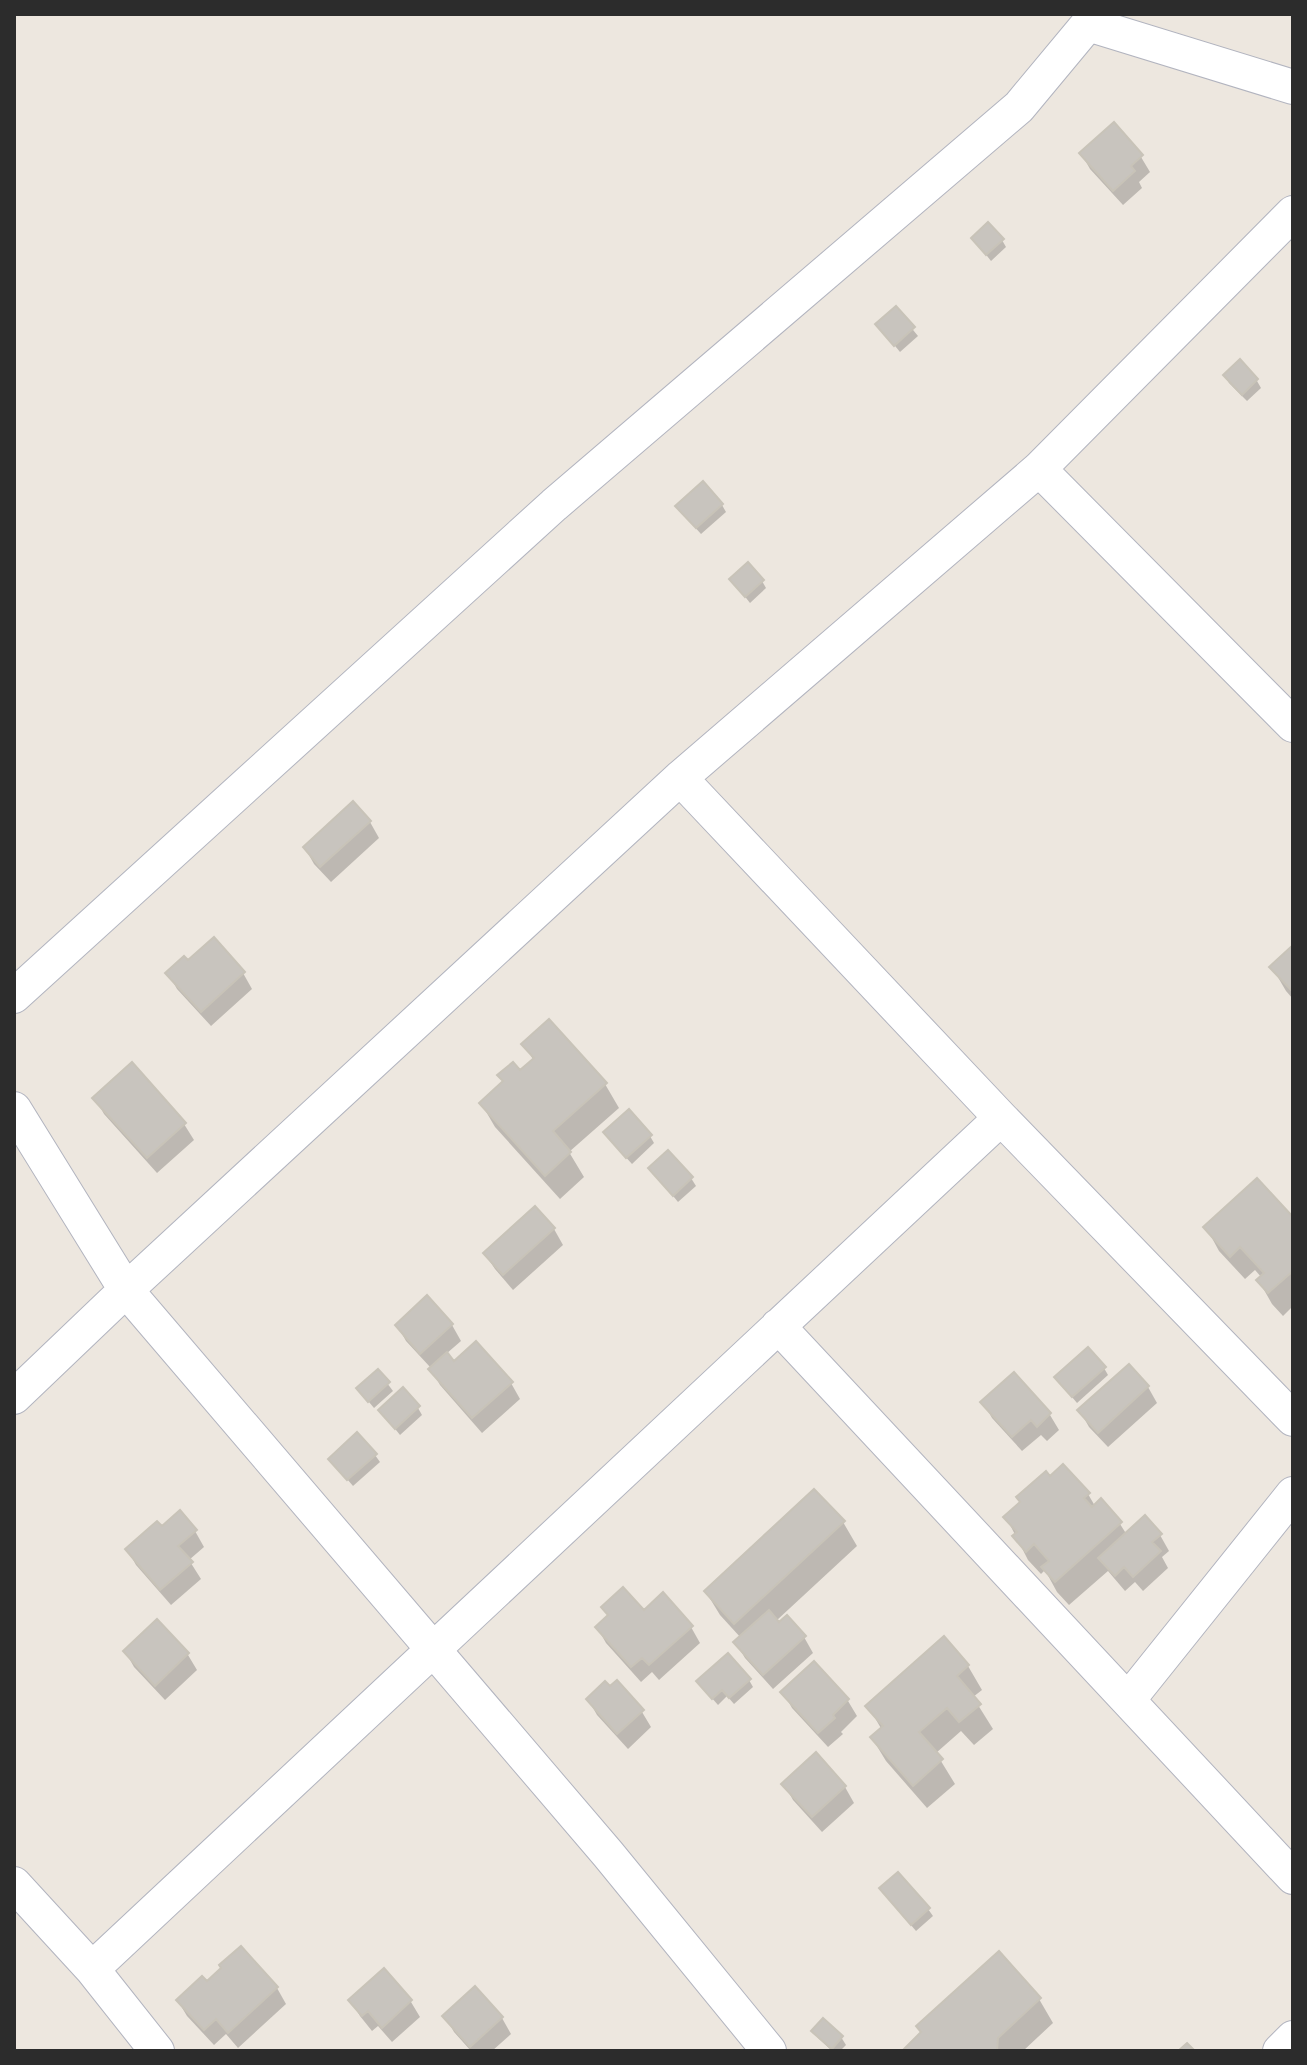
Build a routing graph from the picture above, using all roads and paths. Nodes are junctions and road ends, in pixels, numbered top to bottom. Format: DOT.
graph roads {
  1 [pos="1091,19"];
  2 [pos="1293,87"];
  3 [pos="1293,213"];
  4 [pos="1039,469"];
  5 [pos="1293,725"];
  6 [pos="680,778"];
  7 [pos="14,996"];
  8 [pos="14,1109"];
  9 [pos="1001,1118"];
  10 [pos="126,1290"];
  11 [pos="778,1326"];
  12 [pos="14,1397"];
  13 [pos="1293,1419"];
  14 [pos="1293,1494"];
  15 [pos="432,1650"];
  16 [pos="1128,1700"];
  17 [pos="1293,1877"];
  18 [pos="14,1884"];
  19 [pos="92,1969"];
  20 [pos="1293,2038"];
  21 [pos="157,2051"];
  22 [pos="769,2051"];
  23 [pos="1280,2051"];
  1 -- 2 [label="street"];
  1 -- 7 [label="street"];
  3 -- 4 [label="street"];
  4 -- 5 [label="street"];
  4 -- 6 [label="street"];
  6 -- 9 [label="street"];
  6 -- 10 [label="street"];
  8 -- 10 [label="street"];
  9 -- 11 [label="street"];
  9 -- 13 [label="street"];
  10 -- 12 [label="street"];
  10 -- 15 [label="street"];
  11 -- 15 [label="street"];
  11 -- 16 [label="street"];
  14 -- 16 [label="street"];
  15 -- 19 [label="street"];
  15 -- 22 [label="street"];
  16 -- 17 [label="street"];
  18 -- 19 [label="street"];
  19 -- 21 [label="street"];
  20 -- 23 [label="street"];
}
